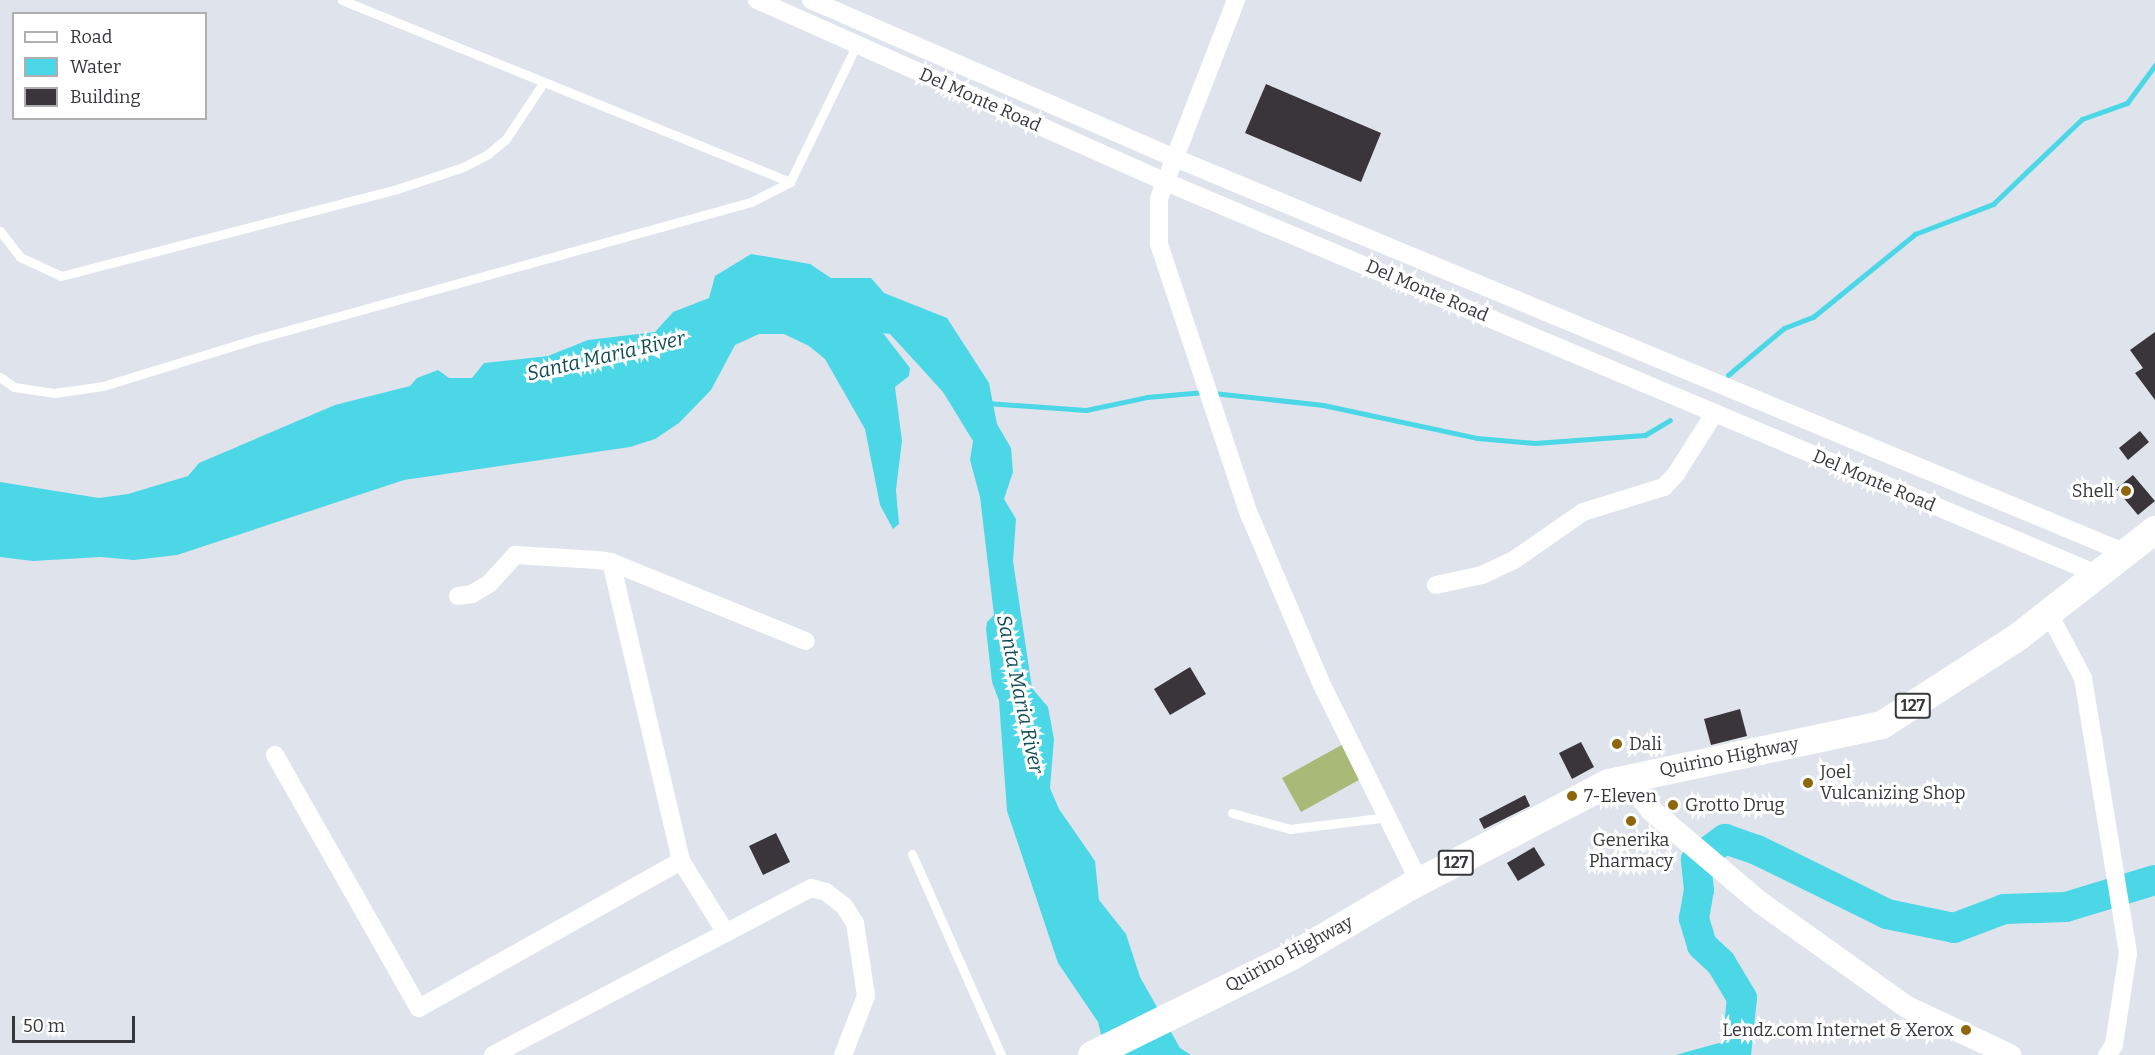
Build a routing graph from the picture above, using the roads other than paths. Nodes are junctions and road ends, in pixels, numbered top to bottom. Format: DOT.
graph roads {
  1 [pos="342,0"];
  2 [pos="757,0"];
  3 [pos="811,0"];
  4 [pos="1236,0"];
  5 [pos="866,23"];
  6 [pos="856,44"];
  7 [pos="543,83"];
  8 [pos="1175,158"];
  9 [pos="790,182"];
  10 [pos="1166,182"];
  11 [pos="0,231"];
  12 [pos="0,376"];
  13 [pos="1714,414"];
  14 [pos="1819,426"];
  15 [pos="1808,453"];
  16 [pos="2155,530"];
  17 [pos="2126,553"];
  18 [pos="611,562"];
  19 [pos="2099,575"];
  20 [pos="1436,585"];
  21 [pos="458,596"];
  22 [pos="2048,612"];
  23 [pos="806,641"];
  24 [pos="274,755"];
  25 [pos="1624,777"];
  26 [pos="1232,813"];
  27 [pos="1390,817"];
  28 [pos="912,854"];
  29 [pos="681,861"];
  30 [pos="1419,881"];
  31 [pos="726,933"];
  32 [pos="492,1055"];
  33 [pos="843,1055"];
  34 [pos="1000,1055"];
  35 [pos="1092,1055"];
  36 [pos="2010,1055"];
  37 [pos="2107,1055"];
  1 -- 7 [label="lane"];
  2 -- 6 [label="street, Del Monte Road"];
  3 -- 5 [label="street, Del Monte Road"];
  4 -- 8 [label="street"];
  5 -- 6 [label="street"];
  5 -- 8 [label="street, Del Monte Road"];
  6 -- 9 [label="lane"];
  6 -- 10 [label="street, Del Monte Road"];
  7 -- 9 [label="lane"];
  7 -- 11 [label="lane"];
  8 -- 10 [label="street"];
  8 -- 14 [label="street, Del Monte Road"];
  9 -- 12 [label="lane"];
  10 -- 13 [label="street, Del Monte Road"];
  10 -- 27 [label="street"];
  13 -- 15 [label="street, Del Monte Road"];
  13 -- 20 [label="street"];
  14 -- 15 [label="street"];
  14 -- 17 [label="street, Del Monte Road"];
  15 -- 19 [label="street, Del Monte Road"];
  16 -- 17 [label="main road, Quirino Highway / 127"];
  17 -- 19 [label="main road, Quirino Highway / 127"];
  18 -- 21 [label="street"];
  18 -- 23 [label="street"];
  18 -- 29 [label="street"];
  19 -- 22 [label="main road, Quirino Highway / 127"];
  22 -- 25 [label="main road, Quirino Highway / 127"];
  22 -- 37 [label="street"];
  24 -- 29 [label="street"];
  25 -- 30 [label="main road, Quirino Highway / 127"];
  25 -- 36 [label="street"];
  26 -- 27 [label="lane"];
  27 -- 30 [label="street"];
  28 -- 34 [label="lane"];
  29 -- 31 [label="street"];
  30 -- 35 [label="main road, Quirino Highway / 127"];
  31 -- 32 [label="street"];
  31 -- 33 [label="street"];
}
